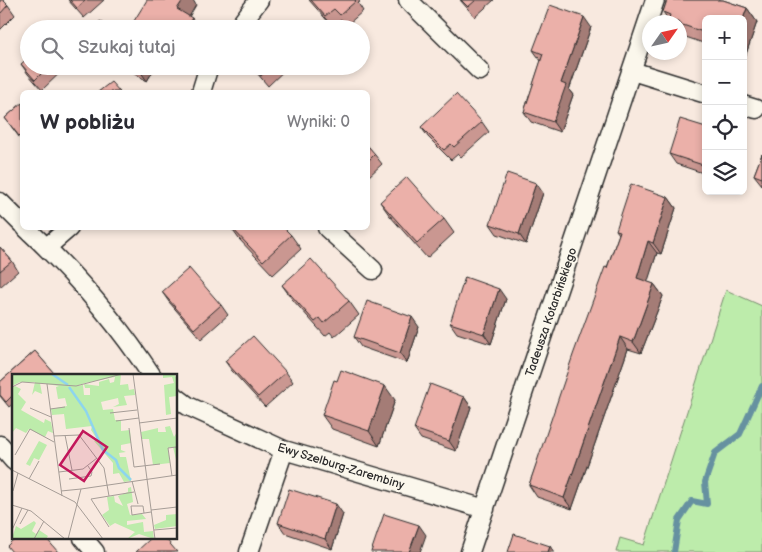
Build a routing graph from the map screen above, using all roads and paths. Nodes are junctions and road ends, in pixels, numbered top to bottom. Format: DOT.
graph roads {
  1 [pos="259,0"];
  2 [pos="408,0"];
  3 [pos="655,0"];
  4 [pos="244,20"];
  5 [pos="480,71"];
  6 [pos="632,71"];
  7 [pos="206,75"];
  8 [pos="202,90"];
  9 [pos="702,93"];
  10 [pos="0,202"];
  11 [pos="20,222"];
  12 [pos="28,230"];
  13 [pos="67,230"];
  14 [pos="329,230"];
  15 [pos="47,247"];
  16 [pos="373,270"];
  17 [pos="151,374"];
  18 [pos="178,398"];
  19 [pos="0,445"];
  20 [pos="284,450"];
  21 [pos="12,459"];
  22 [pos="485,509"];
  23 [pos="85,540"];
  24 [pos="95,552"];
  25 [pos="249,552"];
  26 [pos="470,552"];
  1 -- 4 [label="street"];
  2 -- 5 [label="street"];
  3 -- 6 [label="street, Tadeusza Kotarbińskiego"];
  6 -- 9 [label="street"];
  6 -- 22 [label="street, Tadeusza Kotarbińskiego"];
  7 -- 8 [label="street"];
  10 -- 11 [label="street"];
  12 -- 15 [label="street"];
  13 -- 15 [label="street"];
  14 -- 16 [label="street"];
  15 -- 17 [label="street"];
  18 -- 20 [label="street, Ewy Szelburg-Zarembiny"];
  19 -- 21 [label="street"];
  20 -- 22 [label="street, Ewy Szelburg-Zarembiny"];
  20 -- 25 [label="street"];
  22 -- 26 [label="street, Tadeusza Kotarbińskiego"];
  23 -- 24 [label="street"];
}
